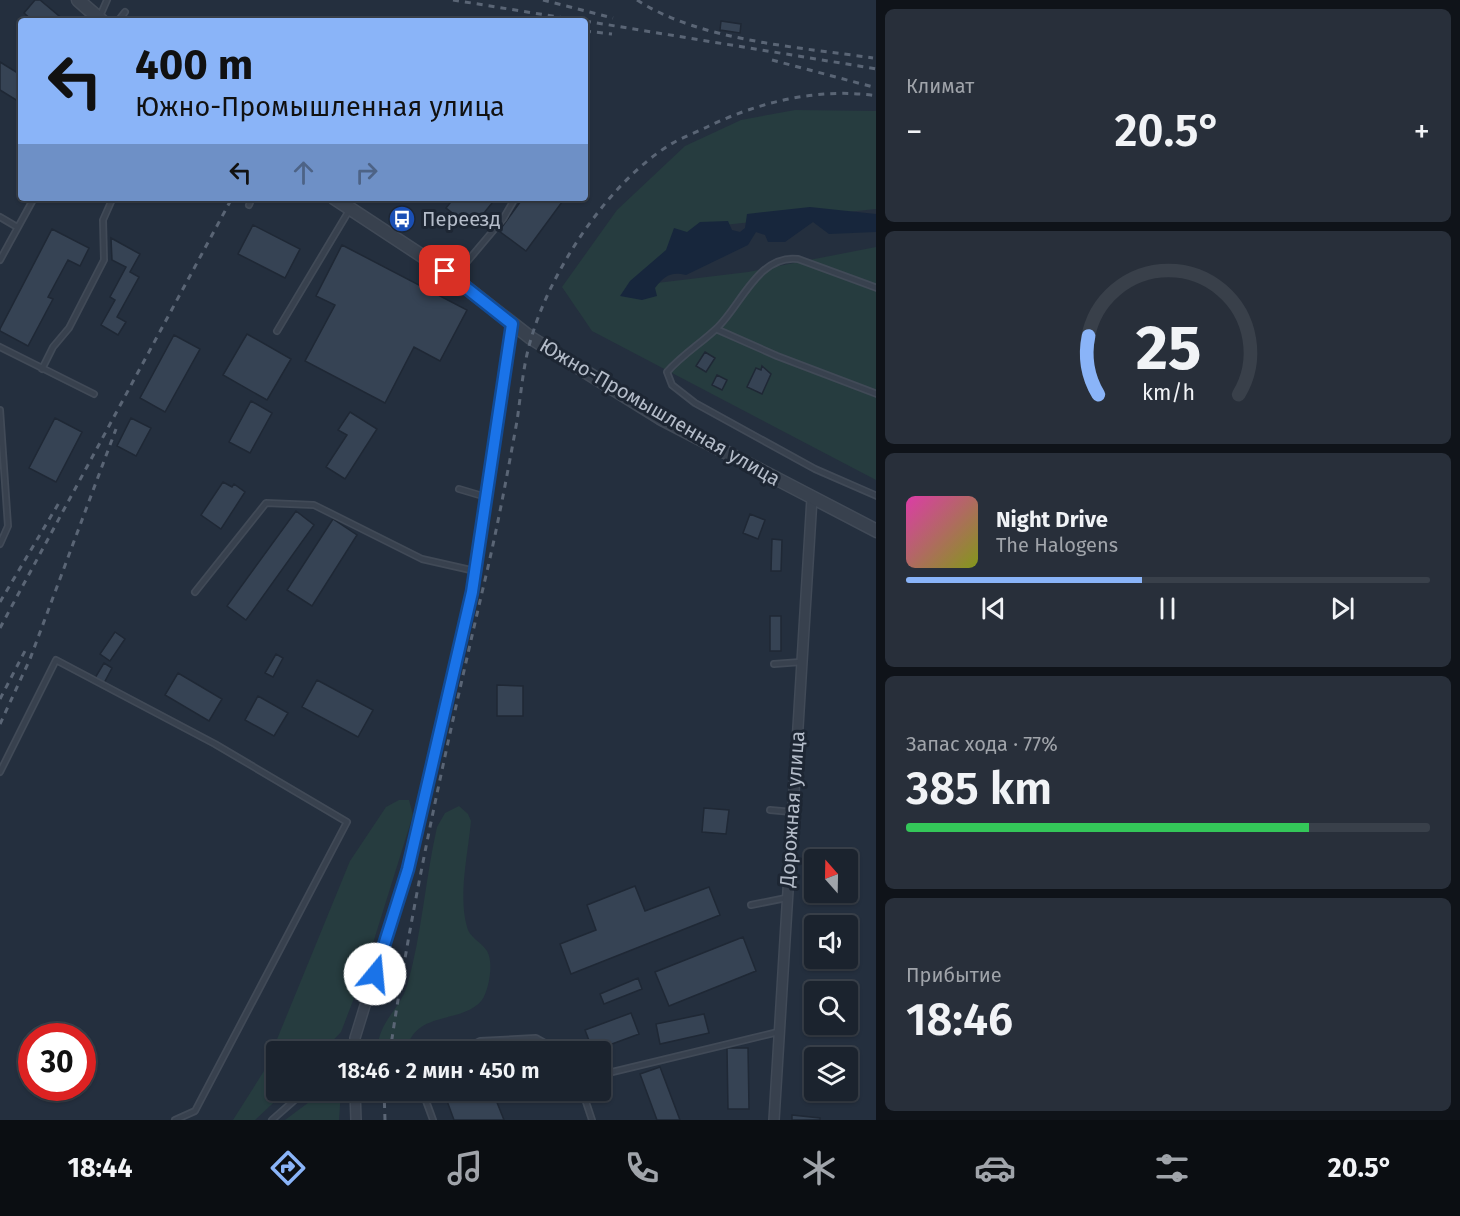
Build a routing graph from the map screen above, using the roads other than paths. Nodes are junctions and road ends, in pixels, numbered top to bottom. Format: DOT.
graph roads {
  1 [pos="78,0"];
  2 [pos="107,0"];
  3 [pos="125,12"];
  4 [pos="98,18"];
  5 [pos="101,18"];
  6 [pos="120,18"];
  7 [pos="32,201"];
  8 [pos="251,201"];
  9 [pos="339,201"];
  10 [pos="513,201"];
  11 [pos="111,202"];
  12 [pos="249,205"];
  13 [pos="351,208"];
  14 [pos="0,217"];
  15 [pos="17,227"];
  16 [pos="0,260"];
  17 [pos="454,278"];
  18 [pos="876,288"];
  19 [pos="512,324"];
  20 [pos="716,329"];
  21 [pos="277,330"];
  22 [pos="0,347"];
  23 [pos="42,369"];
  24 [pos="94,394"];
  25 [pos="876,394"];
  26 [pos="0,410"];
  27 [pos="459,489"];
  28 [pos="876,496"];
  29 [pos="486,497"];
  30 [pos="812,498"];
  31 [pos="876,531"];
  32 [pos="0,544"];
  33 [pos="475,572"];
  34 [pos="195,592"];
  35 [pos="801,662"];
  36 [pos="774,664"];
  37 [pos="0,772"];
  38 [pos="770,810"];
  39 [pos="792,812"];
  40 [pos="786,898"];
  41 [pos="751,905"];
  42 [pos="778,1032"];
  43 [pos="355,1038"];
  44 [pos="353,1041"];
  45 [pos="355,1041"];
  46 [pos="480,1041"];
  47 [pos="541,1041"];
  48 [pos="611,1072"];
  49 [pos="294,1101"];
  50 [pos="355,1101"];
  51 [pos="426,1101"];
  52 [pos="586,1101"];
  53 [pos="175,1120"];
  54 [pos="272,1120"];
  55 [pos="356,1120"];
  56 [pos="433,1120"];
  57 [pos="592,1120"];
  58 [pos="774,1120"];
  1 -- 4 [label="street"];
  2 -- 5 [label="lane"];
  3 -- 6 [label="lane"];
  7 -- 15 [label="lane"];
  8 -- 12 [label="lane"];
  9 -- 13 [label="street, Южно-Промышленная улица"];
  10 -- 17 [label="lane"];
  11 -- 23 [label="lane"];
  13 -- 17 [label="street, Южно-Промышленная улица"];
  13 -- 21 [label="lane"];
  14 -- 15 [label="lane"];
  15 -- 16 [label="lane"];
  17 -- 19 [label="street, Южно-Промышленная улица"];
  18 -- 20 [label="lane"];
  19 -- 29 [label="street"];
  19 -- 30 [label="street, Южно-Промышленная улица"];
  20 -- 25 [label="lane"];
  20 -- 28 [label="lane"];
  22 -- 23 [label="lane"];
  23 -- 24 [label="lane"];
  26 -- 32 [label="lane"];
  27 -- 29 [label="lane"];
  29 -- 33 [label="street"];
  30 -- 31 [label="street, Южно-Промышленная улица"];
  30 -- 35 [label="street, Дорожная улица"];
  33 -- 34 [label="lane"];
  33 -- 43 [label="street"];
  35 -- 36 [label="lane"];
  35 -- 39 [label="street, Дорожная улица"];
  37 -- 53 [label="lane"];
  38 -- 39 [label="lane"];
  39 -- 40 [label="street, Дорожная улица"];
  40 -- 41 [label="lane"];
  40 -- 42 [label="street, Дорожная улица"];
  42 -- 48 [label="lane"];
  42 -- 58 [label="street, Дорожная улица"];
  43 -- 44 [label="lane"];
  43 -- 45 [label="street"];
  46 -- 47 [label="lane"];
  49 -- 54 [label="lane"];
  50 -- 55 [label="street"];
  51 -- 56 [label="lane"];
  52 -- 57 [label="lane"];
}
